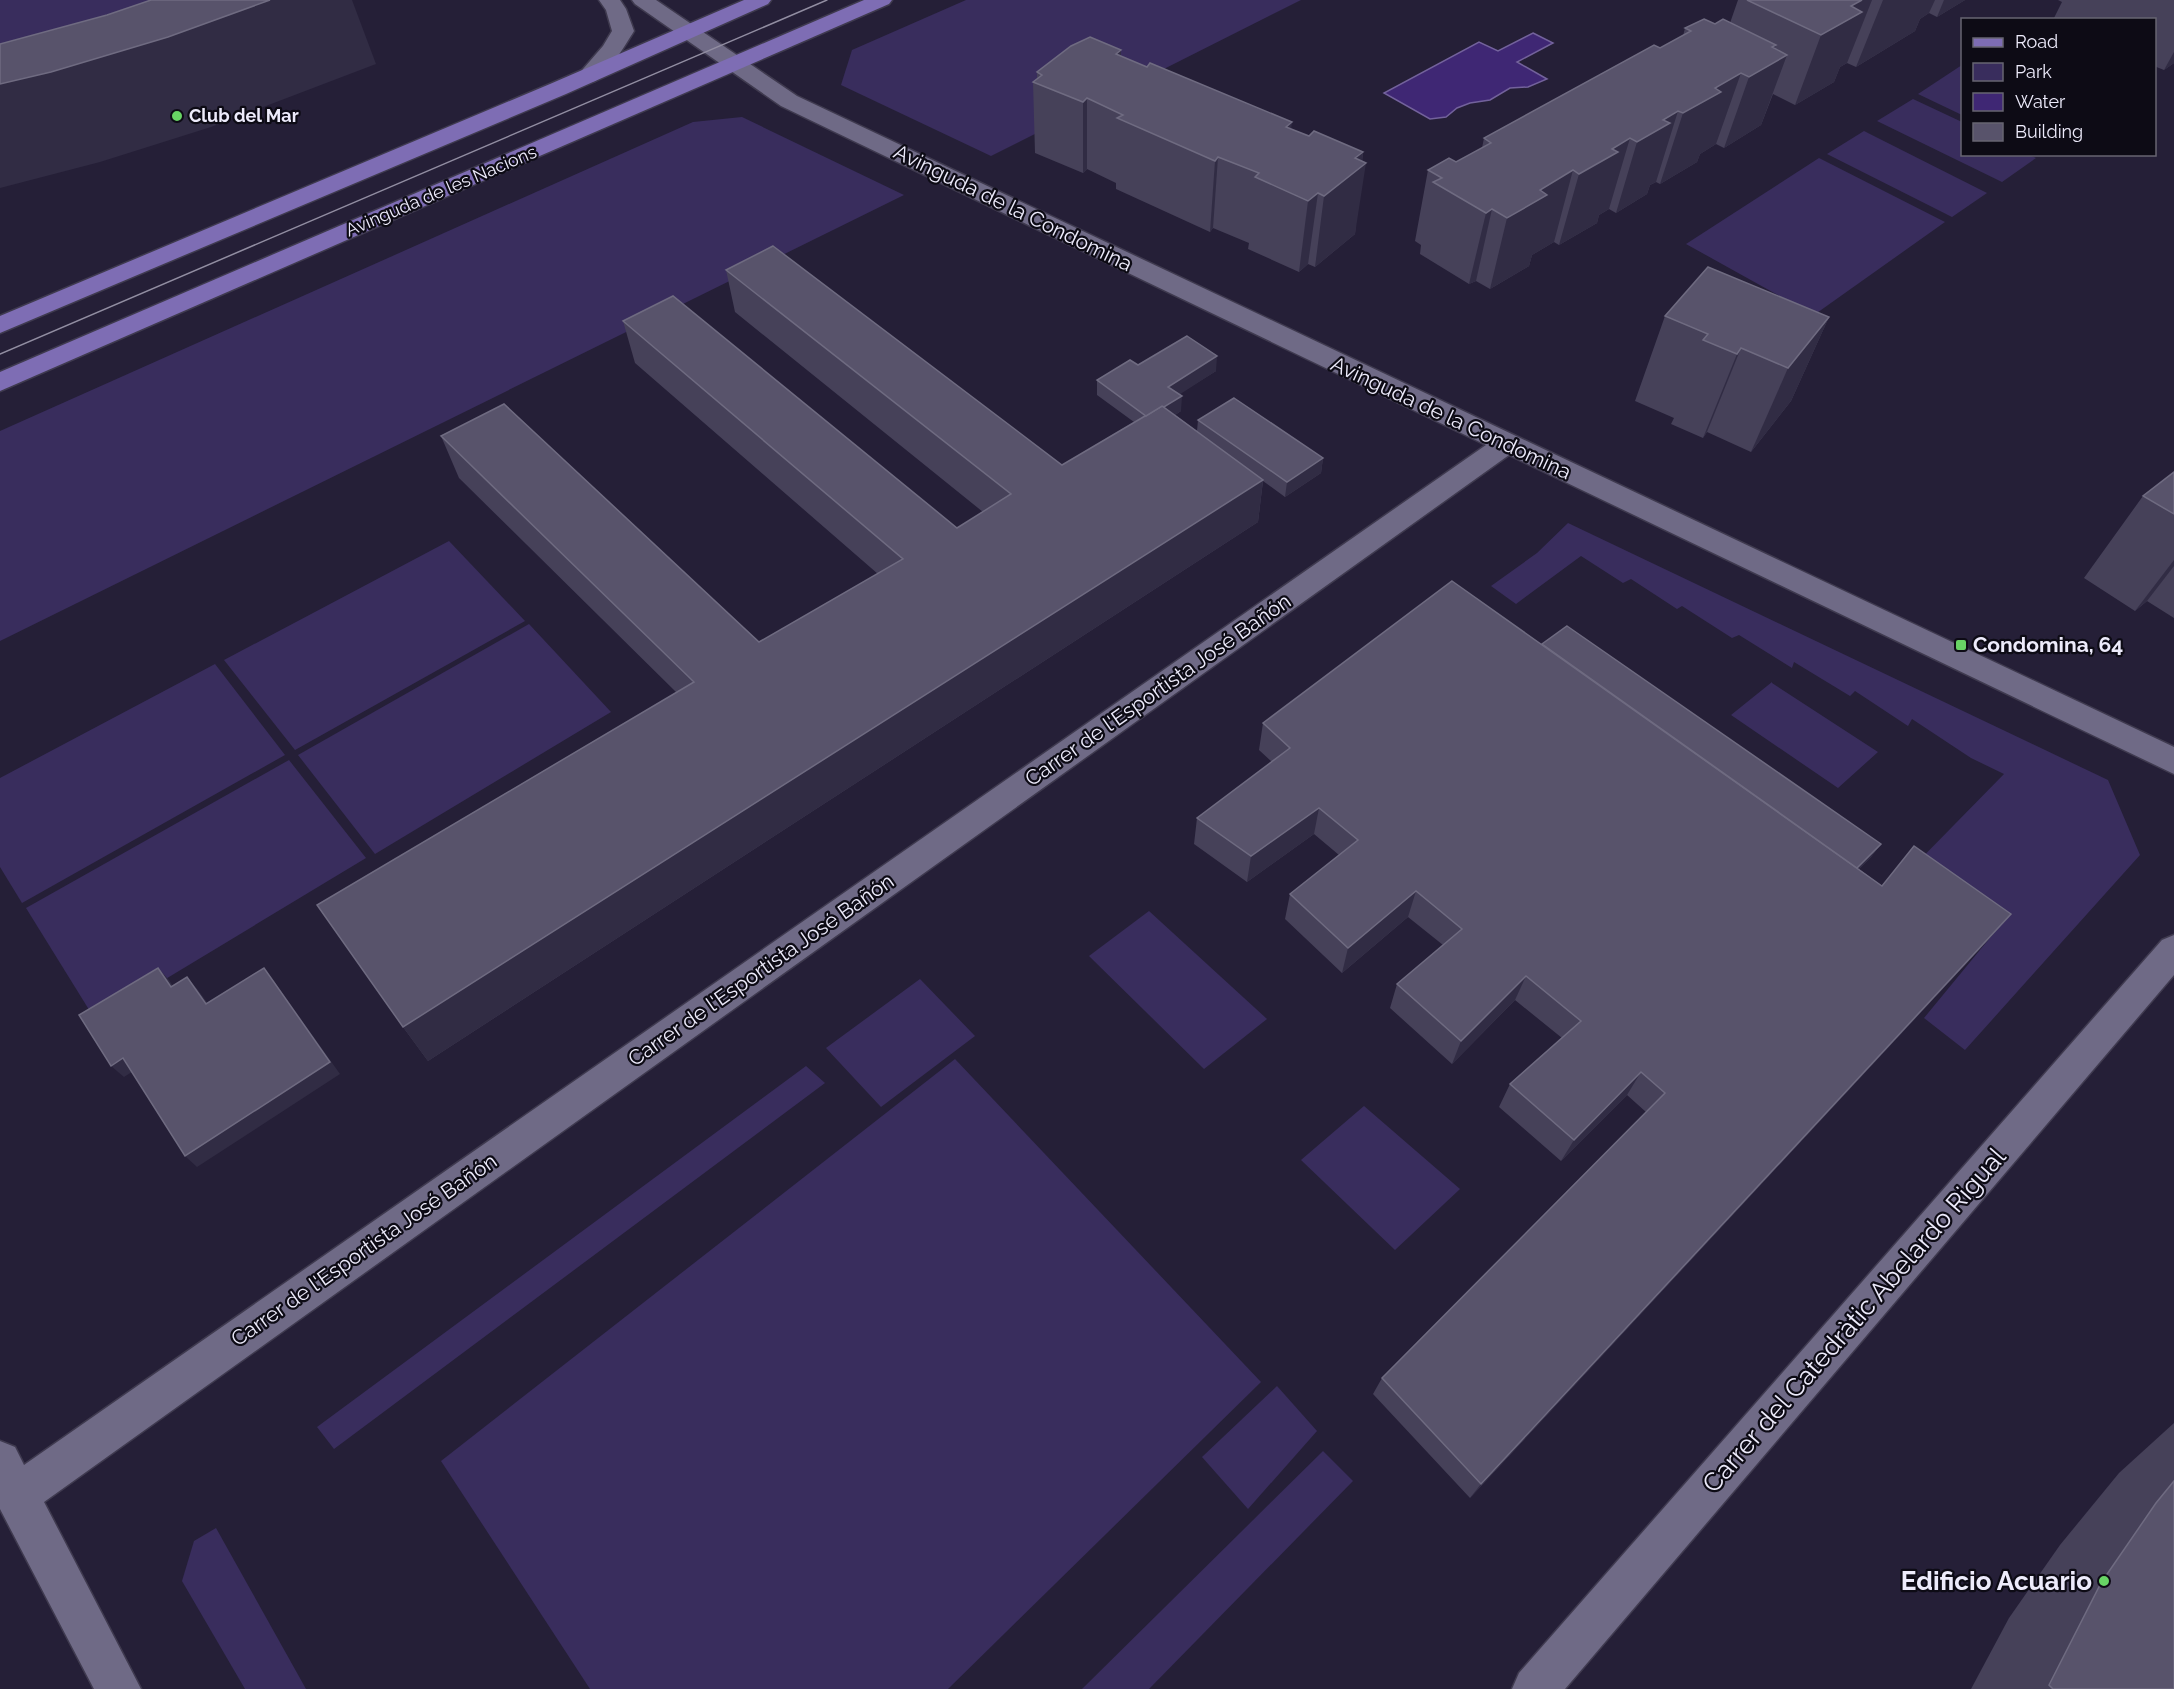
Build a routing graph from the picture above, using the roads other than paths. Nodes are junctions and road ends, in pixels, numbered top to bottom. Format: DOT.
graph roads {
  1 [pos="609,0"];
  2 [pos="626,0"];
  3 [pos="642,0"];
  4 [pos="761,0"];
  5 [pos="882,0"];
  6 [pos="667,19"];
  7 [pos="686,31"];
  8 [pos="735,64"];
  9 [pos="588,76"];
  10 [pos="0,325"];
  11 [pos="0,381"];
  12 [pos="1506,444"];
  13 [pos="2174,761"];
  14 [pos="2174,950"];
  15 [pos="8,1479"];
  16 [pos="118,1689"];
  17 [pos="1535,1689"];
  1 -- 9 [label="street"];
  2 -- 6 [label="street"];
  3 -- 6 [label="street"];
  4 -- 7 [label="main road"];
  5 -- 8 [label="main road, Avinguda de les Nacions"];
  6 -- 7 [label="street, Avinguda de la Condomina"];
  7 -- 8 [label="street, Avinguda de la Condomina"];
  7 -- 9 [label="main road"];
  8 -- 11 [label="main road, Avinguda de les Nacions"];
  8 -- 12 [label="street, Avinguda de la Condomina"];
  9 -- 10 [label="main road"];
  12 -- 13 [label="street, Avinguda de la Condomina"];
  12 -- 15 [label="street, Carrer de l'Esportista José Bañón"];
  14 -- 17 [label="street, Carrer del Catedràtic Abelardo Rigual"];
  15 -- 16 [label="street"];
}
